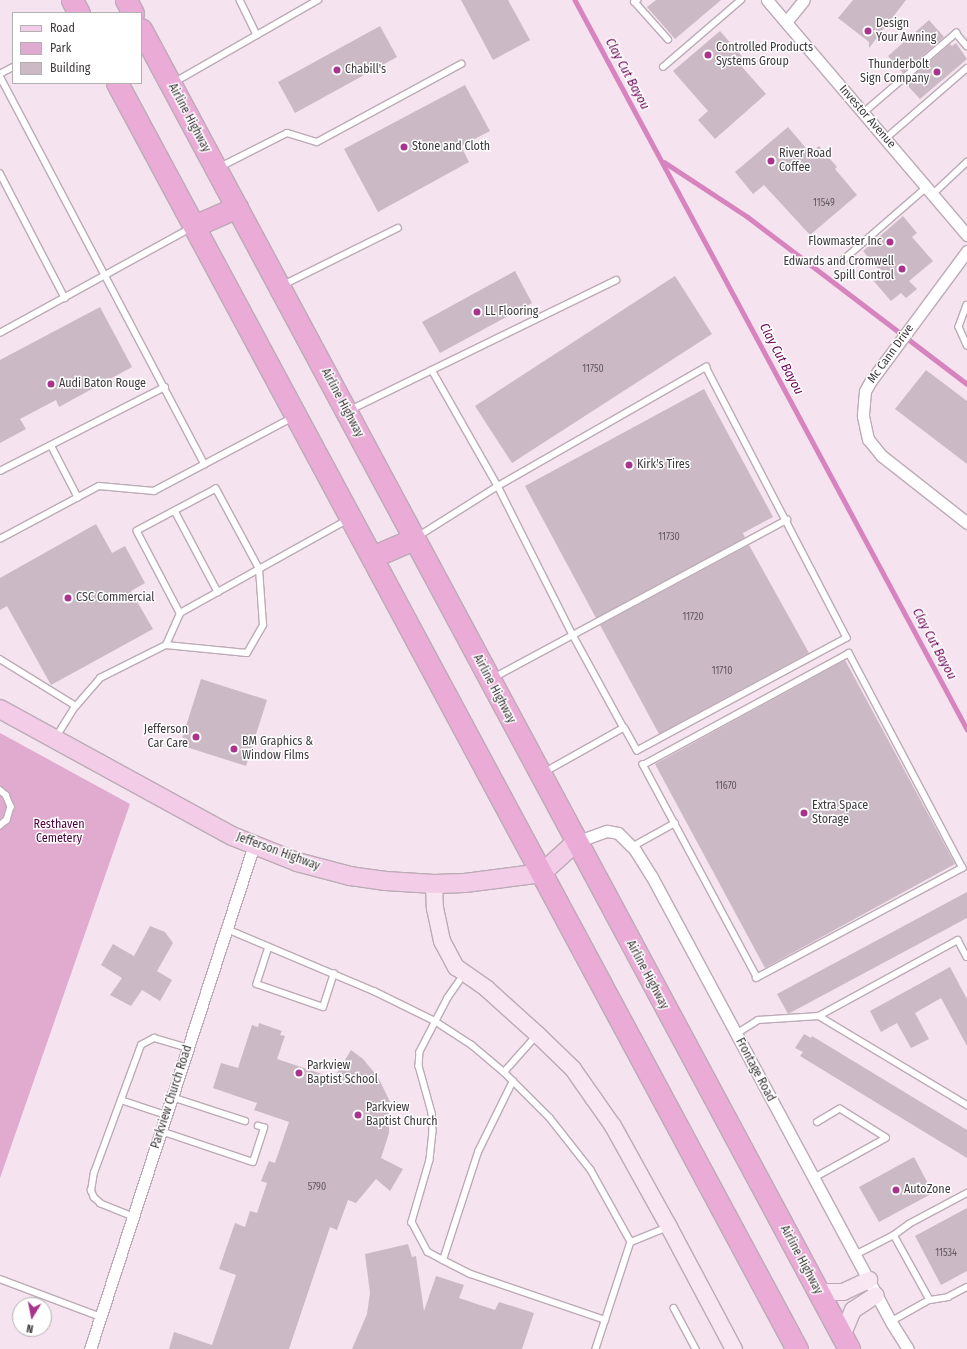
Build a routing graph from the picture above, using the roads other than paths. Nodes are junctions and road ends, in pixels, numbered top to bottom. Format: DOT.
graph roads {
  1 [pos="72,0"];
  2 [pos="240,0"];
  3 [pos="318,0"];
  4 [pos="638,0"];
  5 [pos="741,0"];
  6 [pos="767,0"];
  7 [pos="804,0"];
  8 [pos="78,12"];
  9 [pos="786,22"];
  10 [pos="142,31"];
  11 [pos="257,35"];
  12 [pos="668,39"];
  13 [pos="967,46"];
  14 [pos="461,64"];
  15 [pos="662,67"];
  16 [pos="12,68"];
  17 [pos="967,68"];
  18 [pos="0,75"];
  19 [pos="118,84"];
  20 [pos="171,84"];
  21 [pos="863,113"];
  22 [pos="885,138"];
  23 [pos="967,162"];
  24 [pos="216,169"];
  25 [pos="0,173"];
  26 [pos="930,190"];
  27 [pos="237,207"];
  28 [pos="194,226"];
  29 [pos="398,228"];
  30 [pos="967,234"];
  31 [pos="967,251"];
  32 [pos="843,260"];
  33 [pos="103,274"];
  34 [pos="616,280"];
  35 [pos="279,287"];
  36 [pos="65,298"];
  37 [pos="967,305"];
  38 [pos="0,333"];
  39 [pos="967,345"];
  40 [pos="432,370"];
  41 [pos="165,387"];
  42 [pos="346,412"];
  43 [pos="296,416"];
  44 [pos="51,445"];
  45 [pos="205,464"];
  46 [pos="0,471"];
  47 [pos="498,486"];
  48 [pos="78,497"];
  49 [pos="175,511"];
  50 [pos="351,518"];
  51 [pos="787,520"];
  52 [pos="967,523"];
  53 [pos="0,539"];
  54 [pos="414,539"];
  55 [pos="372,557"];
  56 [pos="259,569"];
  57 [pos="218,592"];
  58 [pos="180,613"];
  59 [pos="573,635"];
  60 [pos="166,645"];
  61 [pos="0,659"];
  62 [pos="489,680"];
  63 [pos="76,706"];
  64 [pos="0,709"];
  65 [pos="624,728"];
  66 [pos="56,739"];
  67 [pos="540,775"];
  68 [pos="0,790"];
  69 [pos="675,823"];
  70 [pos="0,826"];
  71 [pos="576,842"];
  72 [pos="254,845"];
  73 [pos="632,847"];
  74 [pos="542,873"];
  75 [pos="434,884"];
  76 [pos="226,929"];
  77 [pos="269,947"];
  78 [pos="967,957"];
  79 [pos="465,973"];
  80 [pos="334,974"];
  81 [pos="819,1016"];
  82 [pos="435,1021"];
  83 [pos="537,1034"];
  84 [pos="736,1034"];
  85 [pos="188,1048"];
  86 [pos="504,1072"];
  87 [pos="514,1081"];
  88 [pos="172,1097"];
  89 [pos="121,1100"];
  90 [pos="967,1105"];
  91 [pos="166,1115"];
  92 [pos="245,1121"];
  93 [pos="818,1122"];
  94 [pos="258,1126"];
  95 [pos="161,1130"];
  96 [pos="814,1178"];
  97 [pos="967,1193"];
  98 [pos="133,1218"];
  99 [pos="669,1226"];
  100 [pos="894,1235"];
  101 [pos="631,1242"];
  102 [pos="855,1255"];
  103 [pos="443,1260"];
  104 [pos="0,1279"];
  105 [pos="869,1280"];
  106 [pos="967,1287"];
  107 [pos="818,1292"];
  108 [pos="876,1295"];
  109 [pos="930,1300"];
  110 [pos="674,1308"];
  111 [pos="101,1317"];
  112 [pos="606,1320"];
  113 [pos="891,1322"];
  114 [pos="846,1343"];
  115 [pos="796,1347"];
  116 [pos="90,1349"];
  117 [pos="596,1349"];
  118 [pos="696,1349"];
  119 [pos="734,1349"];
  120 [pos="908,1349"];
  1 -- 8 [label="highway"];
  2 -- 11 [label="lane"];
  3 -- 11 [label="lane"];
  4 -- 12 [label="lane"];
  5 -- 15 [label="lane"];
  6 -- 9 [label="street, Investor Avenue"];
  7 -- 9 [label="street"];
  9 -- 21 [label="street, Investor Avenue"];
  10 -- 20 [label="highway, Airline Highway"];
  11 -- 20 [label="lane"];
  13 -- 21 [label="lane"];
  14 -- 24 [label="lane"];
  16 -- 18 [label="lane"];
  17 -- 22 [label="lane"];
  18 -- 33 [label="lane"];
  19 -- 28 [label="highway"];
  20 -- 24 [label="highway, Airline Highway"];
  21 -- 22 [label="street, Investor Avenue"];
  22 -- 26 [label="street, Investor Avenue"];
  23 -- 26 [label="lane"];
  24 -- 27 [label="highway, Airline Highway"];
  25 -- 36 [label="lane"];
  26 -- 30 [label="street, Investor Avenue"];
  26 -- 32 [label="lane"];
  27 -- 28 [label="highway"];
  27 -- 35 [label="highway, Airline Highway"];
  28 -- 33 [label="lane"];
  28 -- 43 [label="highway"];
  29 -- 35 [label="lane"];
  31 -- 52 [label="street, Mc Cann Drive"];
  33 -- 36 [label="lane"];
  33 -- 41 [label="lane"];
  34 -- 40 [label="lane"];
  35 -- 42 [label="highway, Airline Highway"];
  36 -- 38 [label="lane"];
  37 -- 39 [label="lane"];
  40 -- 42 [label="lane"];
  40 -- 47 [label="lane"];
  41 -- 44 [label="lane"];
  41 -- 45 [label="lane"];
  42 -- 54 [label="highway, Airline Highway"];
  43 -- 45 [label="lane"];
  43 -- 50 [label="highway"];
  44 -- 46 [label="lane"];
  44 -- 48 [label="lane"];
  45 -- 48 [label="lane"];
  47 -- 51 [label="lane"];
  47 -- 54 [label="lane"];
  47 -- 59 [label="lane"];
  48 -- 53 [label="lane"];
  49 -- 56 [label="lane"];
  49 -- 57 [label="lane"];
  49 -- 58 [label="lane"];
  50 -- 55 [label="highway"];
  50 -- 56 [label="lane"];
  51 -- 59 [label="lane"];
  51 -- 65 [label="lane"];
  54 -- 55 [label="highway"];
  54 -- 62 [label="highway, Airline Highway"];
  55 -- 74 [label="highway"];
  56 -- 57 [label="lane"];
  56 -- 60 [label="lane"];
  57 -- 58 [label="lane"];
  58 -- 60 [label="lane"];
  59 -- 62 [label="lane"];
  59 -- 65 [label="lane"];
  60 -- 63 [label="lane"];
  61 -- 63 [label="lane"];
  62 -- 67 [label="highway, Airline Highway"];
  63 -- 66 [label="lane"];
  64 -- 66 [label="main road, Jefferson Highway"];
  65 -- 67 [label="lane"];
  66 -- 72 [label="main road, Jefferson Highway"];
  67 -- 71 [label="highway, Airline Highway"];
  68 -- 70 [label="lane"];
  69 -- 69 [label="lane"];
  69 -- 73 [label="lane"];
  71 -- 73 [label="street, Frontage Road"];
  71 -- 74 [label="main road"];
  71 -- 107 [label="highway, Airline Highway"];
  72 -- 75 [label="main road, Jefferson Highway"];
  72 -- 76 [label="street, Parkview Church Road"];
  73 -- 84 [label="street, Frontage Road"];
  74 -- 75 [label="main road, Jefferson Highway"];
  74 -- 115 [label="highway"];
  75 -- 79 [label="street"];
  76 -- 77 [label="lane"];
  76 -- 85 [label="street, Parkview Church Road"];
  77 -- 80 [label="lane"];
  77 -- 80 [label="lane"];
  78 -- 81 [label="lane"];
  79 -- 82 [label="lane"];
  79 -- 83 [label="street"];
  80 -- 82 [label="lane"];
  81 -- 84 [label="lane"];
  81 -- 90 [label="lane"];
  82 -- 86 [label="lane"];
  82 -- 103 [label="lane"];
  83 -- 86 [label="lane"];
  83 -- 99 [label="street"];
  84 -- 96 [label="street, Frontage Road"];
  85 -- 88 [label="street, Parkview Church Road"];
  85 -- 89 [label="lane"];
  86 -- 87 [label="lane"];
  87 -- 101 [label="lane"];
  87 -- 103 [label="lane"];
  88 -- 91 [label="street, Parkview Church Road"];
  88 -- 92 [label="lane"];
  89 -- 91 [label="lane"];
  89 -- 98 [label="lane"];
  91 -- 95 [label="street, Parkview Church Road"];
  93 -- 96 [label="lane"];
  94 -- 95 [label="lane"];
  95 -- 98 [label="street, Parkview Church Road"];
  96 -- 102 [label="street, Frontage Road"];
  97 -- 100 [label="lane"];
  98 -- 111 [label="street, Parkview Church Road"];
  99 -- 101 [label="lane"];
  99 -- 119 [label="street"];
  100 -- 102 [label="lane"];
  100 -- 109 [label="lane"];
  101 -- 112 [label="lane"];
  102 -- 105 [label="street, Frontage Road"];
  103 -- 112 [label="lane"];
  104 -- 111 [label="lane"];
  105 -- 107 [label="street"];
  105 -- 108 [label="street, Frontage Road"];
  106 -- 109 [label="lane"];
  107 -- 114 [label="highway, Airline Highway"];
  108 -- 113 [label="street, Frontage Road"];
  108 -- 114 [label="street"];
  109 -- 113 [label="lane"];
  110 -- 118 [label="lane"];
  111 -- 116 [label="street, Parkview Church Road"];
  112 -- 117 [label="lane"];
  113 -- 120 [label="street, Frontage Road"];
}
